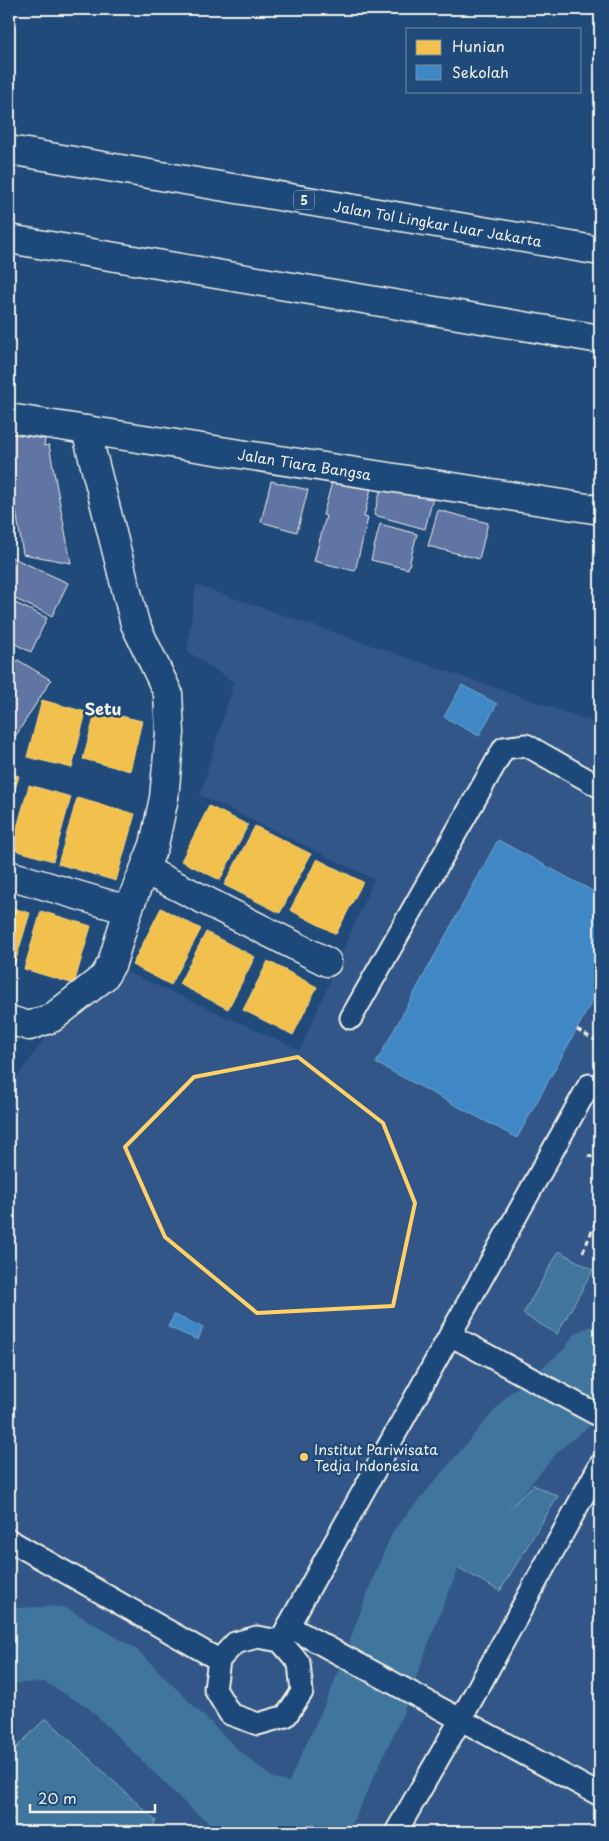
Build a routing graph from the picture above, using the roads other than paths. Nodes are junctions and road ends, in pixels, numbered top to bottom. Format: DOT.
graph roads {
  1 [pos="9,150"];
  2 [pos="9,239"];
  3 [pos="600,251"];
  4 [pos="600,340"];
  5 [pos="9,418"];
  6 [pos="86,430"];
  7 [pos="600,510"];
  8 [pos="600,787"];
  9 [pos="146,870"];
  10 [pos="9,875"];
  11 [pos="128,910"];
  12 [pos="327,962"];
  13 [pos="351,1018"];
  14 [pos="9,1020"];
  15 [pos="589,1085"];
  16 [pos="450,1335"];
  17 [pos="600,1416"];
  18 [pos="600,1465"];
  19 [pos="9,1540"];
  20 [pos="284,1633"];
  21 [pos="219,1660"];
  22 [pos="460,1719"];
  23 [pos="600,1795"];
  24 [pos="396,1832"];
  1 -- 3 [label="main road, Jalan Tol Lingkar Luar Jakarta / 5"];
  2 -- 4 [label="main road"];
  5 -- 6 [label="main road, Jalan Tiara Bangsa"];
  6 -- 7 [label="main road, Jalan Tiara Bangsa"];
  6 -- 9 [label="main road"];
  8 -- 13 [label="lane"];
  9 -- 11 [label="main road"];
  9 -- 12 [label="main road"];
  10 -- 11 [label="main road"];
  11 -- 14 [label="main road"];
  15 -- 16 [label="lane"];
  16 -- 17 [label="lane"];
  16 -- 20 [label="lane"];
  18 -- 22 [label="lane"];
  19 -- 21 [label="lane"];
  20 -- 21 [label="lane"];
  20 -- 21 [label="lane"];
  20 -- 22 [label="lane"];
  22 -- 23 [label="lane"];
  22 -- 24 [label="lane"];
}
